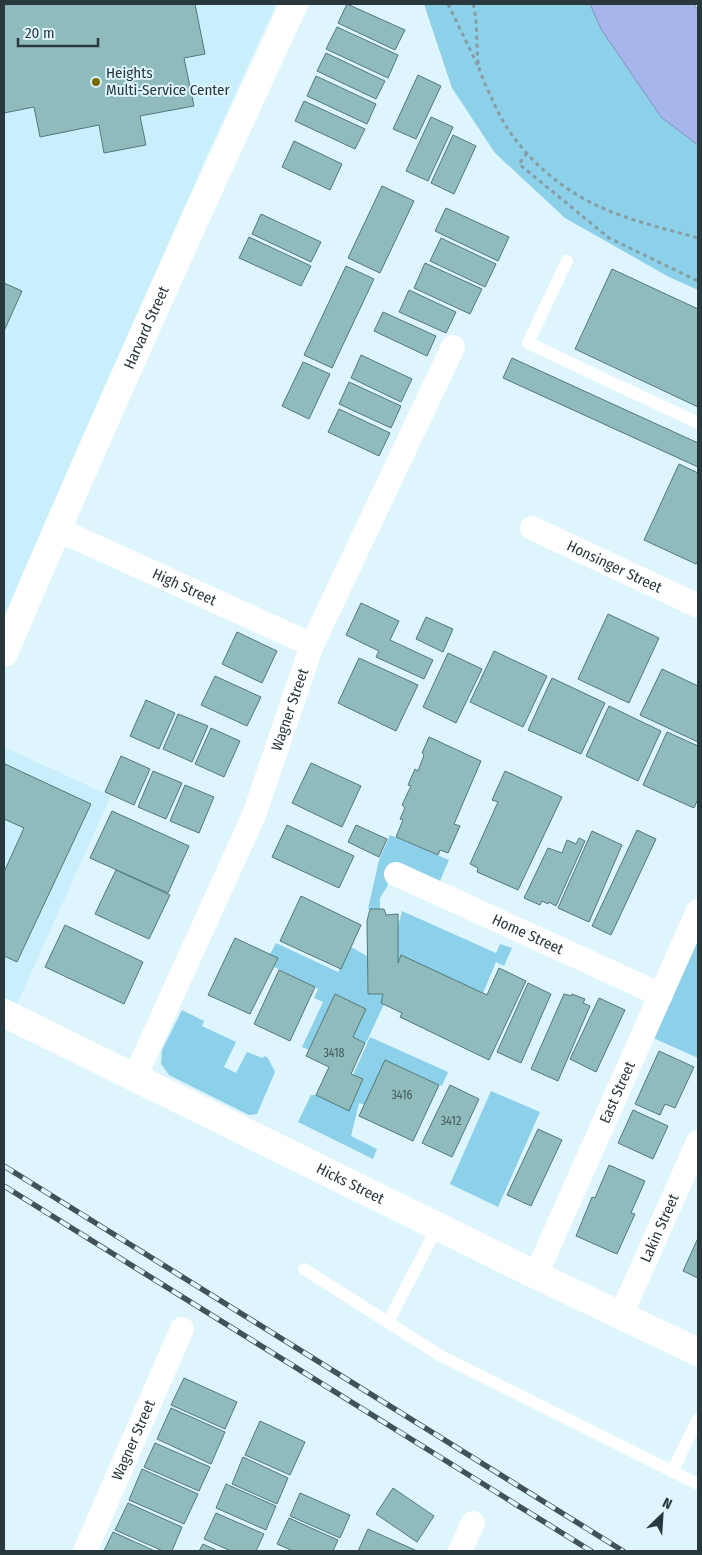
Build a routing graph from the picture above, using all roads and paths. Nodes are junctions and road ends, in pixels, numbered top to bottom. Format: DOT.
graph roads {
  1 [pos="294,4"];
  2 [pos="448,4"];
  3 [pos="473,4"];
  4 [pos="479,68"];
  5 [pos="527,153"];
  6 [pos="698,238"];
  7 [pos="567,261"];
  8 [pos="698,281"];
  9 [pos="452,347"];
  10 [pos="698,423"];
  11 [pos="57,528"];
  12 [pos="532,528"];
  13 [pos="698,606"];
  14 [pos="312,645"];
  15 [pos="4,653"];
  16 [pos="396,874"];
  17 [pos="698,910"];
  18 [pos="661,995"];
  19 [pos="4,1013"];
  20 [pos="135,1077"];
  21 [pos="698,1142"];
  22 [pos="438,1226"];
  23 [pos="304,1269"];
  24 [pos="536,1275"];
  25 [pos="621,1315"];
  26 [pos="388,1322"];
  27 [pos="182,1330"];
  28 [pos="698,1352"];
  29 [pos="698,1419"];
  30 [pos="672,1472"];
  31 [pos="698,1484"];
  32 [pos="473,1523"];
  33 [pos="463,1550"];
  34 [pos="84,1551"];
  1 -- 11 [label="street, Harvard Street"];
  2 -- 4 [label="path"];
  3 -- 4 [label="path"];
  4 -- 5 [label="path"];
  5 -- 6 [label="path"];
  5 -- 8 [label="path"];
  7 -- 10 [label="lane"];
  9 -- 14 [label="street, Wagner Street"];
  11 -- 14 [label="street, High Street"];
  11 -- 15 [label="street, Harvard Street"];
  12 -- 13 [label="street, Honsinger Street"];
  14 -- 20 [label="street, Wagner Street"];
  16 -- 18 [label="street, Home Street"];
  17 -- 18 [label="street, East Street"];
  18 -- 24 [label="street, East Street"];
  19 -- 20 [label="street, Hicks Street"];
  20 -- 22 [label="street, Hicks Street"];
  21 -- 25 [label="street, Lakin Street"];
  22 -- 24 [label="street, Hicks Street"];
  22 -- 26 [label="lane"];
  23 -- 26 [label="lane"];
  24 -- 25 [label="street, Hicks Street"];
  25 -- 28 [label="street, Hicks Street"];
  26 -- 30 [label="lane"];
  27 -- 34 [label="street, Wagner Street"];
  29 -- 30 [label="lane"];
  30 -- 31 [label="lane"];
  32 -- 33 [label="street"];
}
